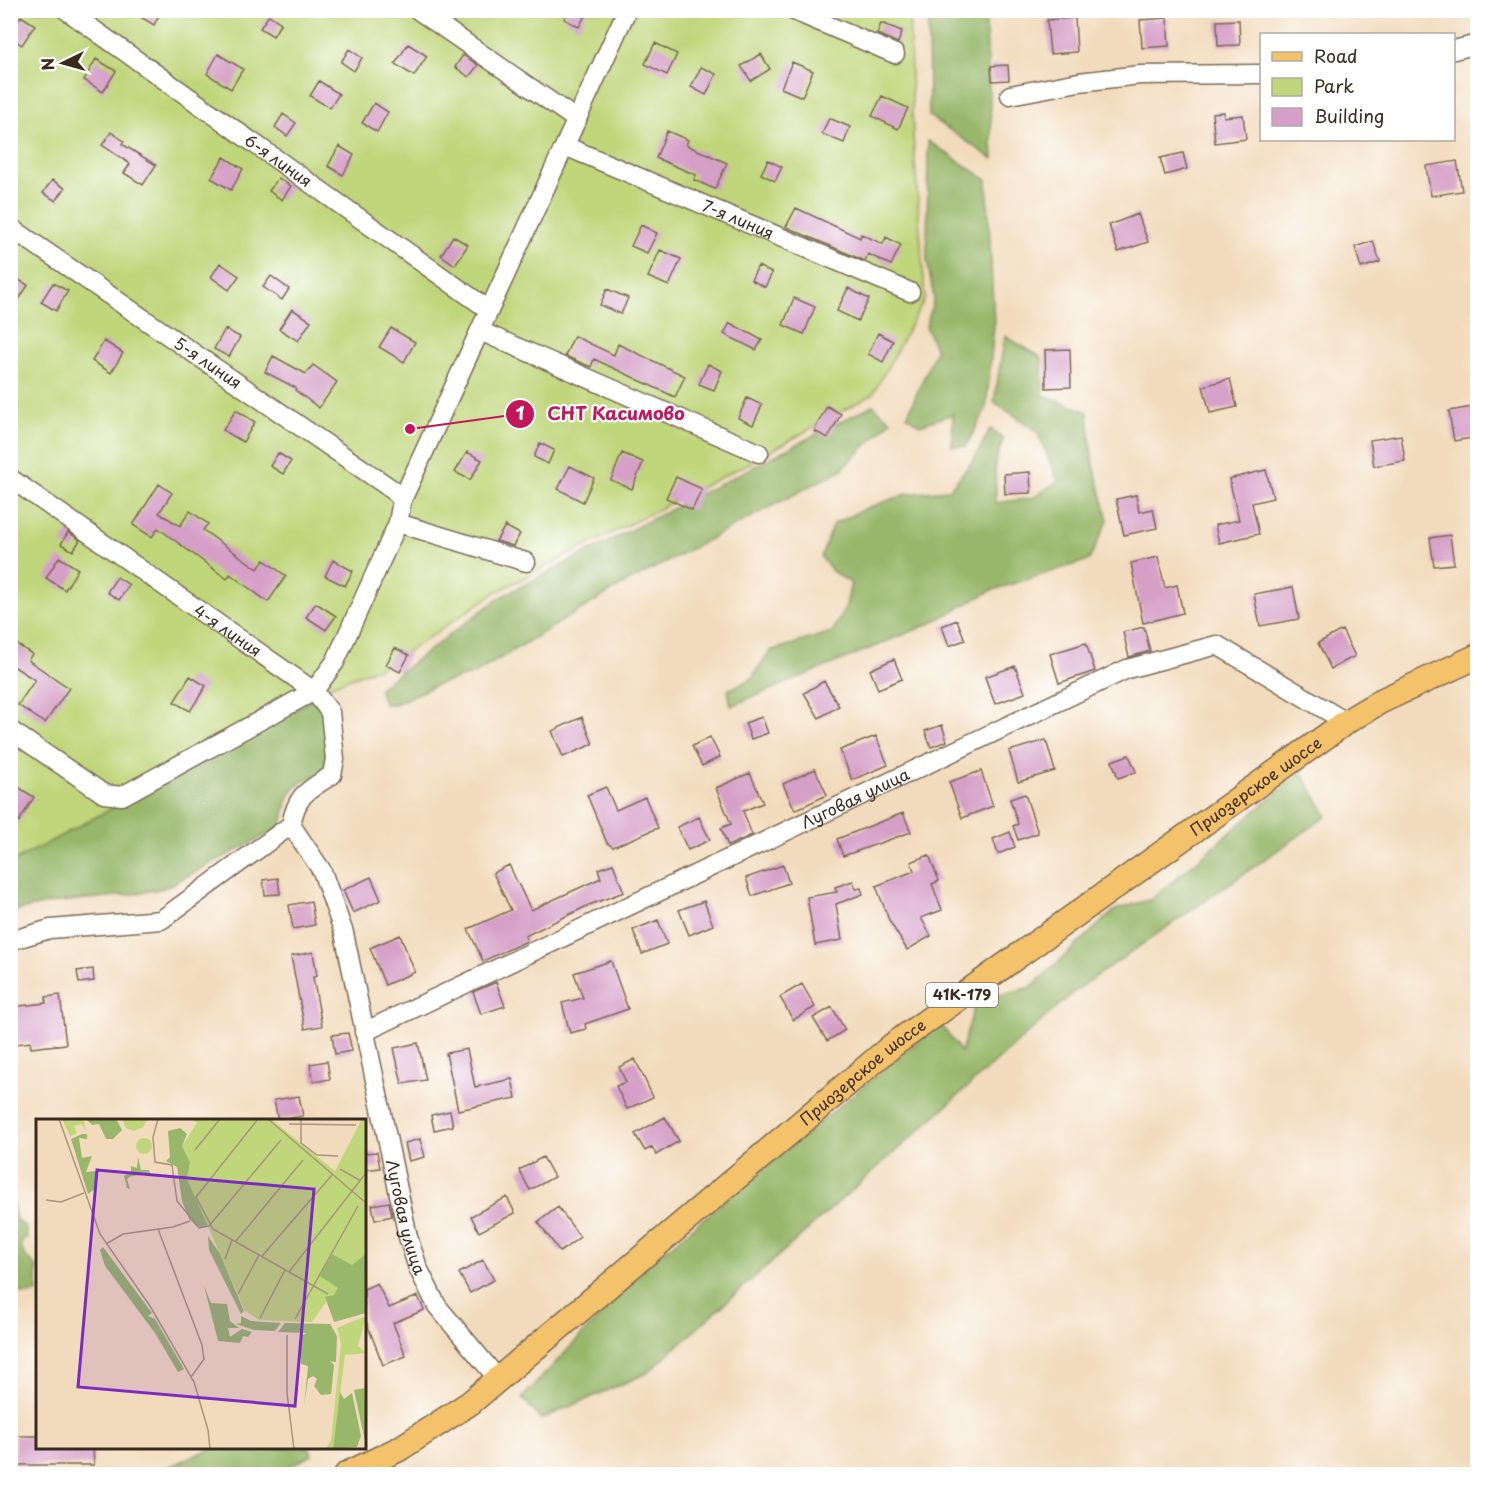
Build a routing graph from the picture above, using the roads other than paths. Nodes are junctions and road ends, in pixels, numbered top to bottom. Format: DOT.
graph roads {
  1 [pos="66,10"];
  2 [pos="418,10"];
  3 [pos="627,10"];
  4 [pos="792,10"];
  5 [pos="1478,44"];
  6 [pos="1455,50"];
  7 [pos="895,54"];
  8 [pos="1260,74"];
  9 [pos="1010,95"];
  10 [pos="577,120"];
  11 [pos="565,146"];
  12 [pos="10,227"];
  13 [pos="910,292"];
  14 [pos="489,310"];
  15 [pos="480,331"];
  16 [pos="759,453"];
  17 [pos="10,478"];
  18 [pos="402,500"];
  19 [pos="398,522"];
  20 [pos="526,562"];
  21 [pos="1478,656"];
  22 [pos="314,691"];
  23 [pos="1346,722"];
  24 [pos="10,730"];
  25 [pos="291,825"];
  26 [pos="10,941"];
  27 [pos="364,1032"];
  28 [pos="485,1391"];
  29 [pos="346,1474"];
  1 -- 14 [label="street, 6-я линия"];
  2 -- 10 [label="street"];
  3 -- 10 [label="street"];
  4 -- 7 [label="street"];
  5 -- 6 [label="street"];
  8 -- 9 [label="street"];
  10 -- 11 [label="street"];
  11 -- 13 [label="street, 7-я линия"];
  11 -- 14 [label="street"];
  12 -- 18 [label="street, 5-я линия"];
  14 -- 15 [label="street"];
  15 -- 16 [label="street"];
  15 -- 18 [label="street"];
  17 -- 22 [label="street, 4-я линия"];
  18 -- 19 [label="street"];
  19 -- 20 [label="street"];
  19 -- 22 [label="street"];
  21 -- 23 [label="main road, Приозерское шоссе / 41К-179"];
  22 -- 24 [label="street"];
  22 -- 25 [label="street, 4-я линия"];
  23 -- 27 [label="street, Луговая улица"];
  23 -- 28 [label="main road, Приозерское шоссе / 41К-179"];
  25 -- 26 [label="street"];
  25 -- 27 [label="street, Луговая улица"];
  27 -- 28 [label="street, Луговая улица"];
  28 -- 29 [label="main road, Приозерское шоссе / 41К-179"];
}
